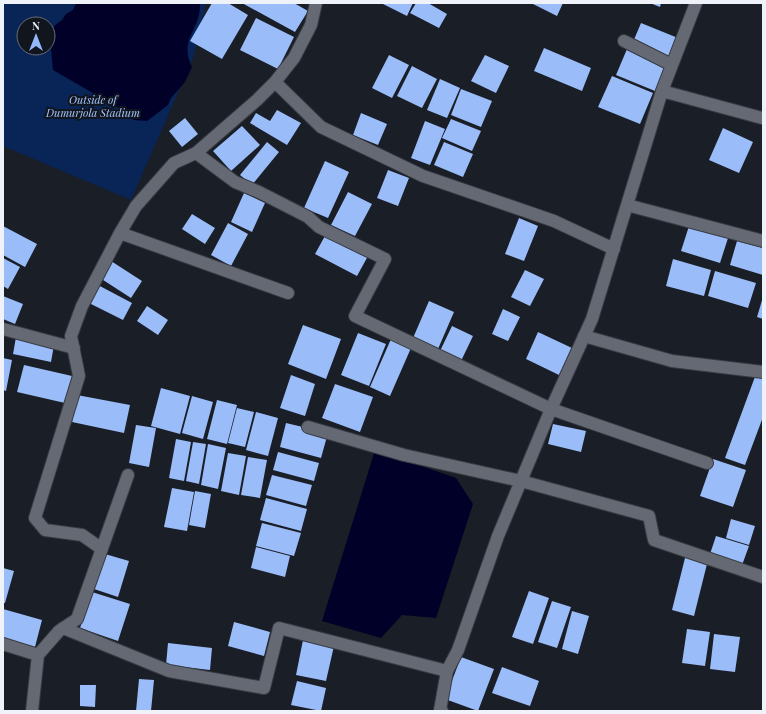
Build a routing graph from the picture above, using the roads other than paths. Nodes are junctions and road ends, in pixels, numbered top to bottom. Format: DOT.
graph roads {
  1 [pos="316,3"];
  2 [pos="696,3"];
  3 [pos="624,41"];
  4 [pos="672,65"];
  5 [pos="275,82"];
  6 [pos="662,91"];
  7 [pos="762,118"];
  8 [pos="196,153"];
  9 [pos="628,205"];
  10 [pos="120,233"];
  11 [pos="763,241"];
  12 [pos="614,249"];
  13 [pos="288,293"];
  14 [pos="3,329"];
  15 [pos="584,336"];
  16 [pos="74,348"];
  17 [pos="763,372"];
  18 [pos="551,409"];
  19 [pos="308,427"];
  20 [pos="707,463"];
  21 [pos="128,475"];
  22 [pos="521,481"];
  23 [pos="102,549"];
  24 [pos="763,577"];
  25 [pos="63,628"];
  26 [pos="3,644"];
  27 [pos="38,655"];
  28 [pos="447,671"];
  29 [pos="32,711"];
  30 [pos="442,711"];
  1 -- 5 [label="street"];
  2 -- 4 [label="street"];
  3 -- 4 [label="street"];
  4 -- 6 [label="street"];
  5 -- 8 [label="street"];
  5 -- 12 [label="street"];
  6 -- 7 [label="street"];
  6 -- 9 [label="street"];
  8 -- 10 [label="street"];
  8 -- 18 [label="street"];
  9 -- 11 [label="street"];
  9 -- 12 [label="street"];
  10 -- 13 [label="street"];
  10 -- 16 [label="street"];
  12 -- 15 [label="street"];
  14 -- 16 [label="street"];
  15 -- 17 [label="street"];
  15 -- 18 [label="street"];
  16 -- 23 [label="street"];
  18 -- 20 [label="street"];
  18 -- 22 [label="street"];
  19 -- 22 [label="street"];
  21 -- 23 [label="street"];
  22 -- 24 [label="street"];
  22 -- 28 [label="street"];
  23 -- 25 [label="street"];
  25 -- 27 [label="street"];
  25 -- 28 [label="street"];
  26 -- 27 [label="street"];
  27 -- 29 [label="street"];
  28 -- 30 [label="street"];
}
